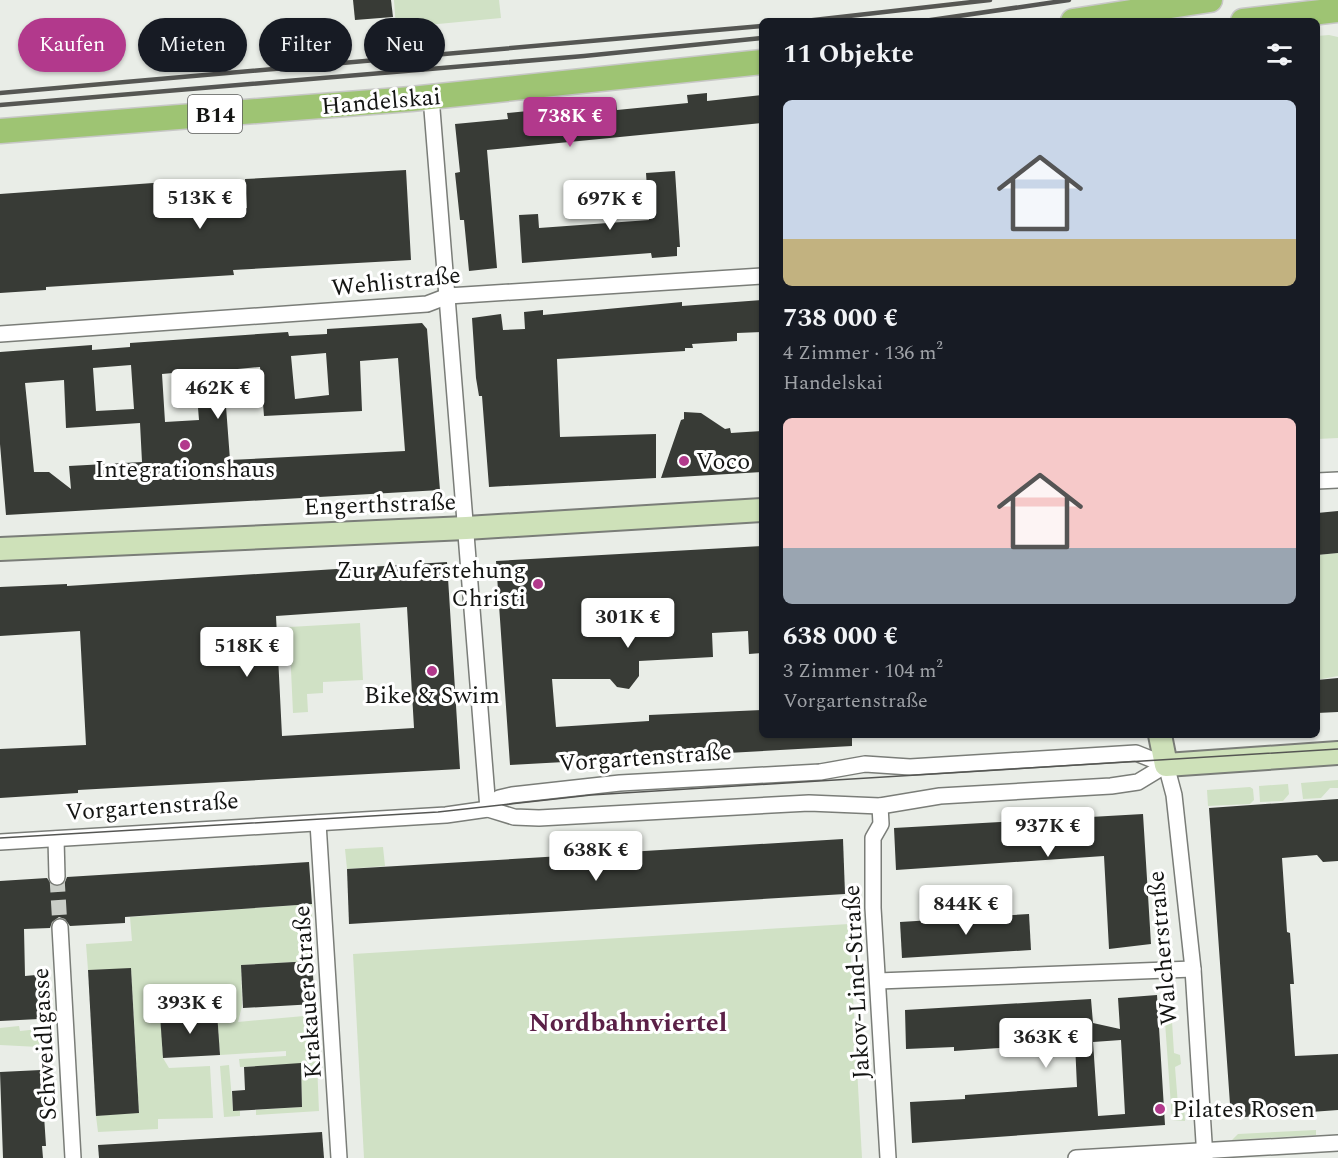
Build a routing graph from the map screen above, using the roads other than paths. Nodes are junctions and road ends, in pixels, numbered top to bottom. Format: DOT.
graph roads {
  1 [pos="1210,0"];
  2 [pos="1338,10"];
  3 [pos="1093,18"];
  4 [pos="1269,18"];
  5 [pos="759,62"];
  6 [pos="431,97"];
  7 [pos="0,131"];
  8 [pos="759,276"];
  9 [pos="448,296"];
  10 [pos="0,334"];
  11 [pos="1338,480"];
  12 [pos="1320,481"];
  13 [pos="759,510"];
  14 [pos="466,528"];
  15 [pos="0,549"];
  16 [pos="1161,738"];
  17 [pos="1338,753"];
  18 [pos="1167,765"];
  19 [pos="880,806"];
  20 [pos="488,809"];
  21 [pos="318,823"];
  22 [pos="56,839"];
  23 [pos="0,842"];
  24 [pos="57,877"];
  25 [pos="60,927"];
  26 [pos="1193,969"];
  27 [pos="878,981"];
  28 [pos="1338,1143"];
  29 [pos="1205,1154"];
  30 [pos="73,1158"];
  31 [pos="339,1158"];
  32 [pos="888,1158"];
  33 [pos="1076,1158"];
  1 -- 3 [label="main road"];
  2 -- 4 [label="main road"];
  5 -- 6 [label="main road, Handelskai / B14"];
  6 -- 7 [label="main road, Handelskai / B14"];
  6 -- 9 [label="street"];
  8 -- 9 [label="street, Wehlistraße"];
  9 -- 10 [label="street, Wehlistraße"];
  9 -- 14 [label="street"];
  11 -- 12 [label="street"];
  13 -- 14 [label="street, Engerthstraße"];
  14 -- 15 [label="street, Engerthstraße"];
  14 -- 20 [label="street"];
  16 -- 18 [label="street, Walcherstraße"];
  17 -- 18 [label="street, Vorgartenstraße"];
  18 -- 19 [label="street, Vorgartenstraße"];
  18 -- 20 [label="street, Vorgartenstraße"];
  18 -- 26 [label="street, Walcherstraße"];
  19 -- 20 [label="street, Vorgartenstraße"];
  19 -- 27 [label="street, Jakov-Lind-Straße"];
  20 -- 21 [label="street, Vorgartenstraße"];
  21 -- 22 [label="street, Vorgartenstraße"];
  21 -- 31 [label="street, Krakauer Straße"];
  22 -- 23 [label="street, Vorgartenstraße"];
  22 -- 24 [label="street"];
  25 -- 30 [label="street, Schweidlgasse"];
  26 -- 27 [label="street"];
  26 -- 29 [label="street, Walcherstraße"];
  27 -- 32 [label="street, Jakov-Lind-Straße"];
  28 -- 29 [label="street"];
  29 -- 33 [label="street"];
}
